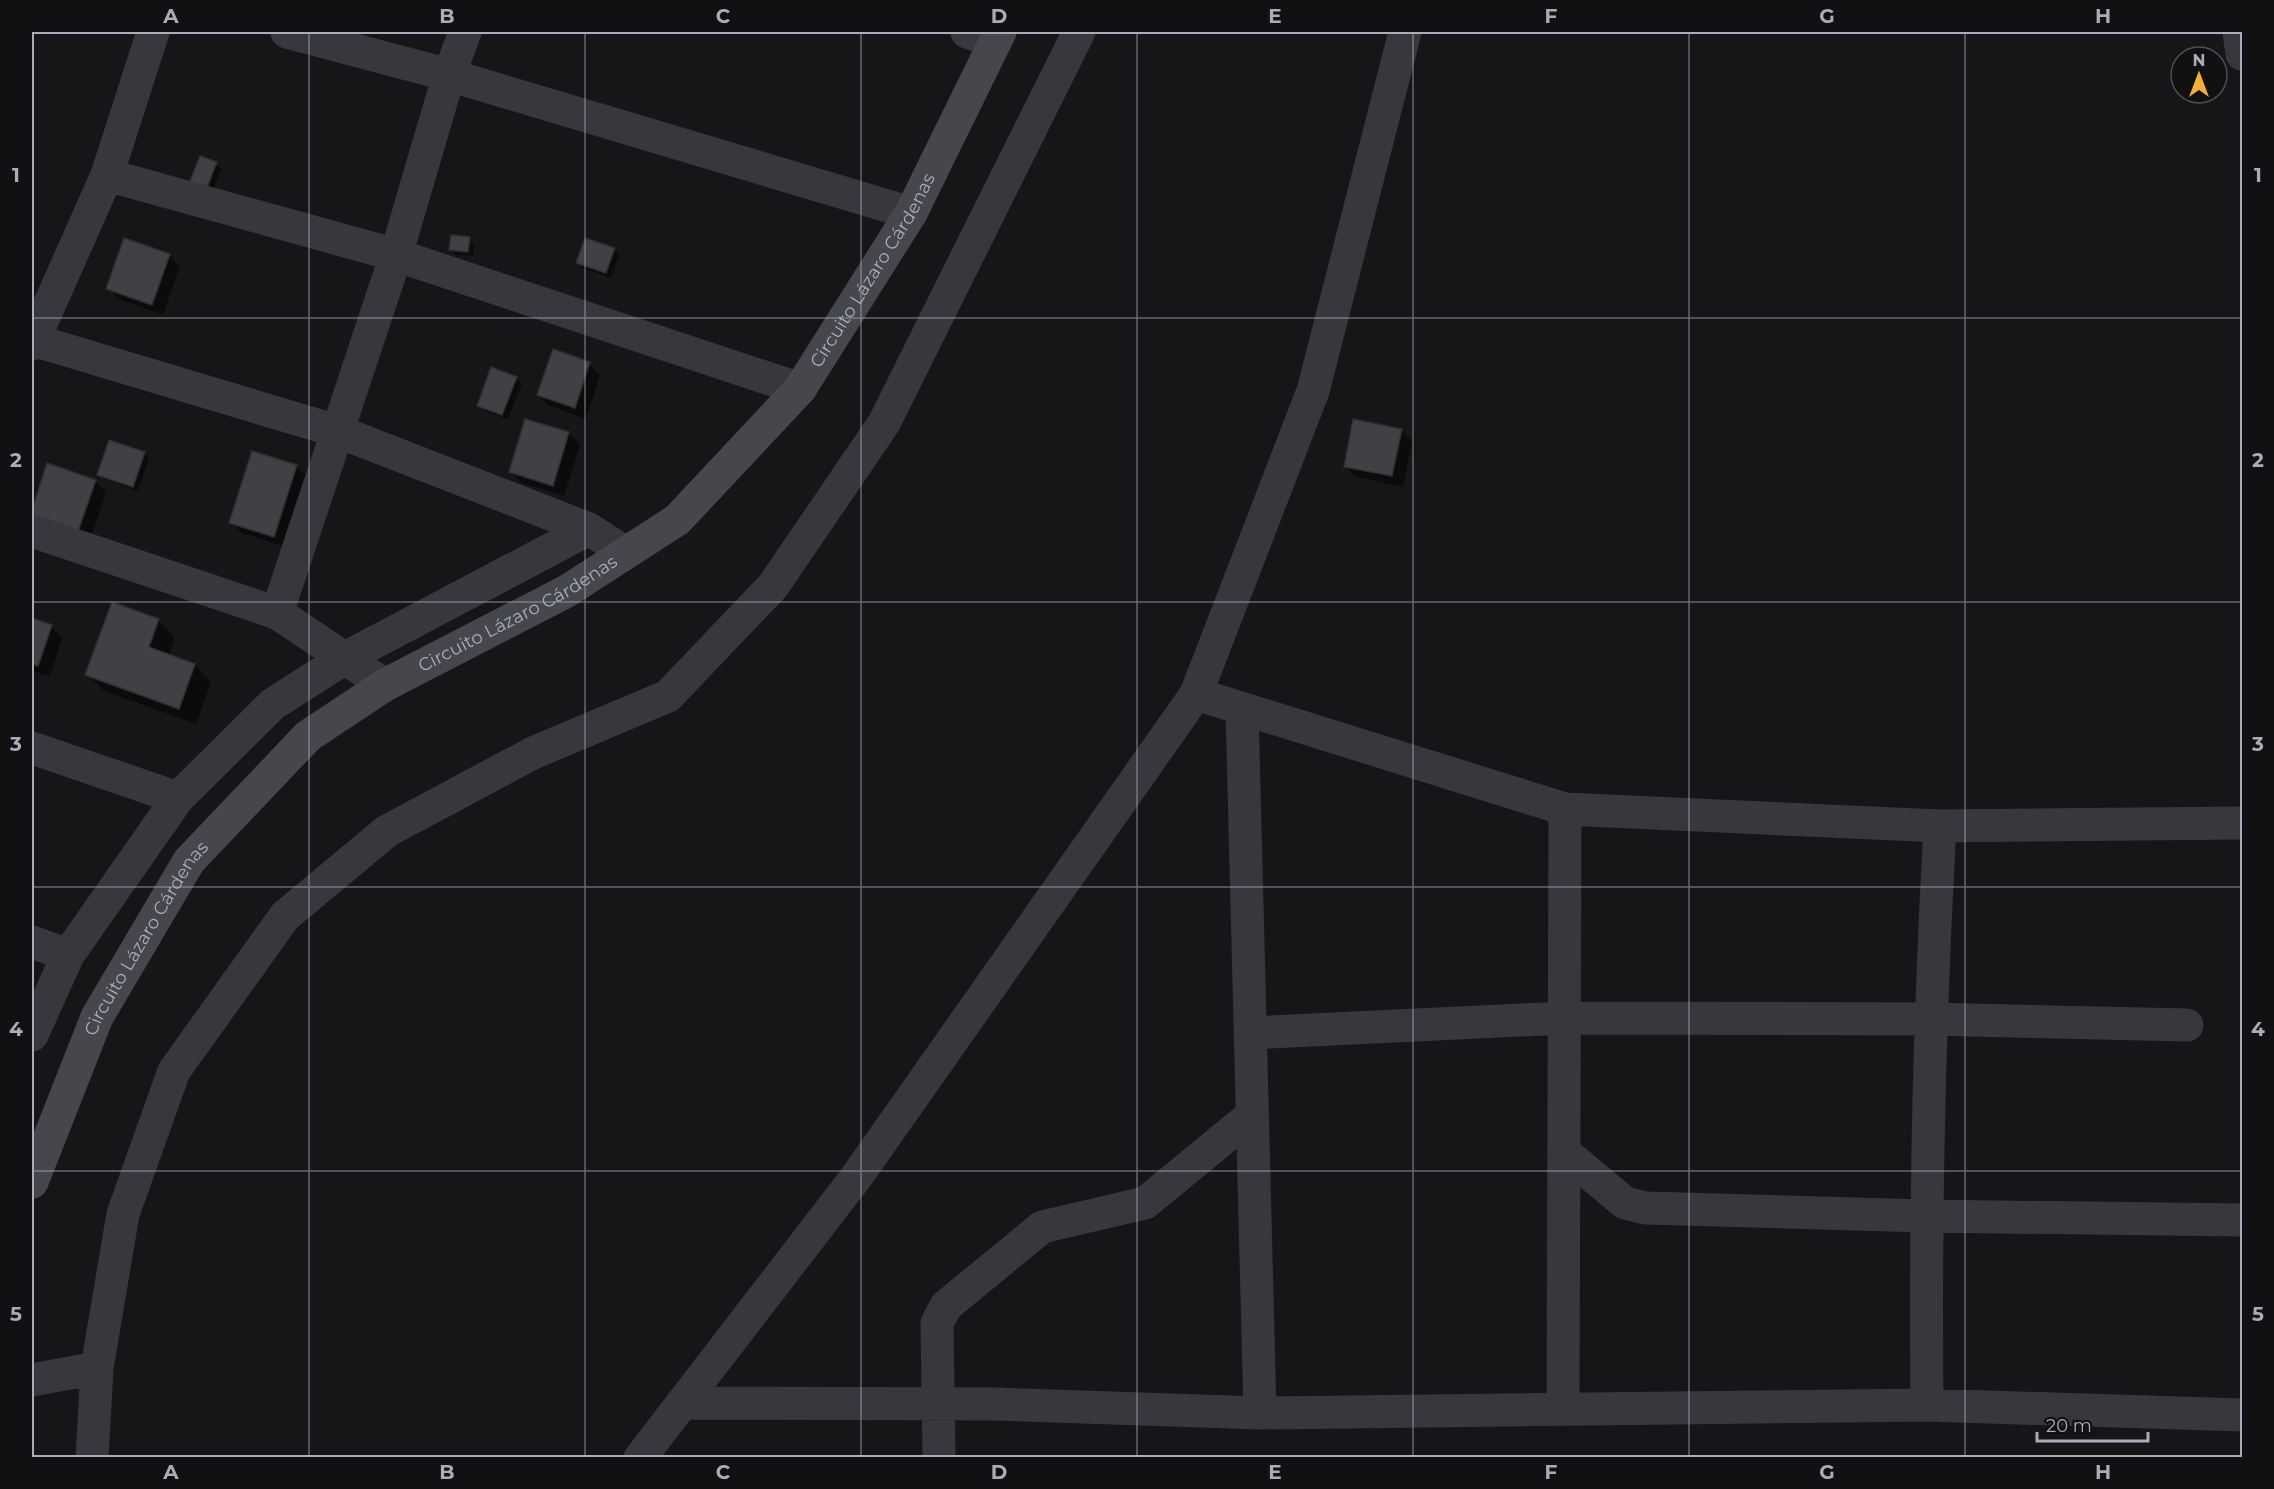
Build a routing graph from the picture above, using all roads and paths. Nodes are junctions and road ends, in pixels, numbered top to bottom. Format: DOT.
graph roads {
  1 [pos="153,32"];
  2 [pos="287,32"];
  3 [pos="465,32"];
  4 [pos="1079,32"];
  5 [pos="1405,32"];
  6 [pos="2239,32"];
  7 [pos="987,35"];
  8 [pos="2242,54"];
  9 [pos="449,75"];
  10 [pos="106,175"];
  11 [pos="911,213"];
  12 [pos="396,255"];
  13 [pos="32,342"];
  14 [pos="800,389"];
  15 [pos="337,431"];
  16 [pos="589,529"];
  17 [pos="32,531"];
  18 [pos="626,553"];
  19 [pos="277,613"];
  20 [pos="345,658"];
  21 [pos="385,685"];
  22 [pos="1196,694"];
  23 [pos="1242,708"];
  24 [pos="32,748"];
  25 [pos="178,798"];
  26 [pos="1565,809"];
  27 [pos="2242,822"];
  28 [pos="1940,826"];
  29 [pos="32,942"];
  30 [pos="68,955"];
  31 [pos="1564,1018"];
  32 [pos="1929,1019"];
  33 [pos="2187,1025"];
  34 [pos="1250,1033"];
  35 [pos="32,1035"];
  36 [pos="1252,1115"];
  37 [pos="1564,1152"];
  38 [pos="32,1181"];
  39 [pos="1925,1216"];
  40 [pos="2242,1220"];
  41 [pos="97,1368"];
  42 [pos="32,1380"];
  43 [pos="682,1403"];
  44 [pos="938,1404"];
  45 [pos="1927,1405"];
  46 [pos="1563,1409"];
  47 [pos="1260,1413"];
  48 [pos="2242,1415"];
  49 [pos="93,1458"];
  50 [pos="640,1458"];
  51 [pos="939,1458"];
  1 -- 10 [label="street"];
  2 -- 9 [label="street"];
  3 -- 9 [label="street"];
  4 -- 41 [label="street"];
  5 -- 22 [label="street"];
  6 -- 8 [label="street"];
  7 -- 11 [label="street, Circuito Lázaro Cárdenas"];
  9 -- 11 [label="street"];
  9 -- 12 [label="street"];
  10 -- 12 [label="street"];
  10 -- 13 [label="street"];
  11 -- 14 [label="street, Circuito Lázaro Cárdenas"];
  12 -- 14 [label="street"];
  12 -- 15 [label="street"];
  13 -- 15 [label="street"];
  14 -- 18 [label="street, Circuito Lázaro Cárdenas"];
  15 -- 16 [label="street"];
  15 -- 19 [label="street"];
  16 -- 18 [label="street"];
  16 -- 20 [label="street"];
  17 -- 19 [label="street"];
  18 -- 21 [label="street, Circuito Lázaro Cárdenas"];
  19 -- 20 [label="street"];
  20 -- 21 [label="street"];
  20 -- 25 [label="street"];
  21 -- 38 [label="street, Circuito Lázaro Cárdenas"];
  22 -- 23 [label="street"];
  22 -- 43 [label="street"];
  23 -- 26 [label="street"];
  23 -- 34 [label="street"];
  24 -- 25 [label="street"];
  25 -- 30 [label="street"];
  26 -- 28 [label="street"];
  26 -- 31 [label="street"];
  27 -- 28 [label="street"];
  28 -- 32 [label="street"];
  29 -- 30 [label="street"];
  30 -- 35 [label="street"];
  31 -- 32 [label="street"];
  31 -- 34 [label="street"];
  31 -- 37 [label="street"];
  32 -- 33 [label="street"];
  32 -- 39 [label="street"];
  34 -- 36 [label="street"];
  36 -- 44 [label="street"];
  36 -- 47 [label="street"];
  37 -- 39 [label="street"];
  37 -- 46 [label="street"];
  39 -- 40 [label="street"];
  39 -- 45 [label="street"];
  41 -- 42 [label="street"];
  41 -- 49 [label="street"];
  43 -- 44 [label="street"];
  43 -- 50 [label="street"];
  44 -- 47 [label="street"];
  44 -- 51 [label="street"];
  45 -- 46 [label="street"];
  45 -- 48 [label="street"];
  46 -- 47 [label="street"];
}
